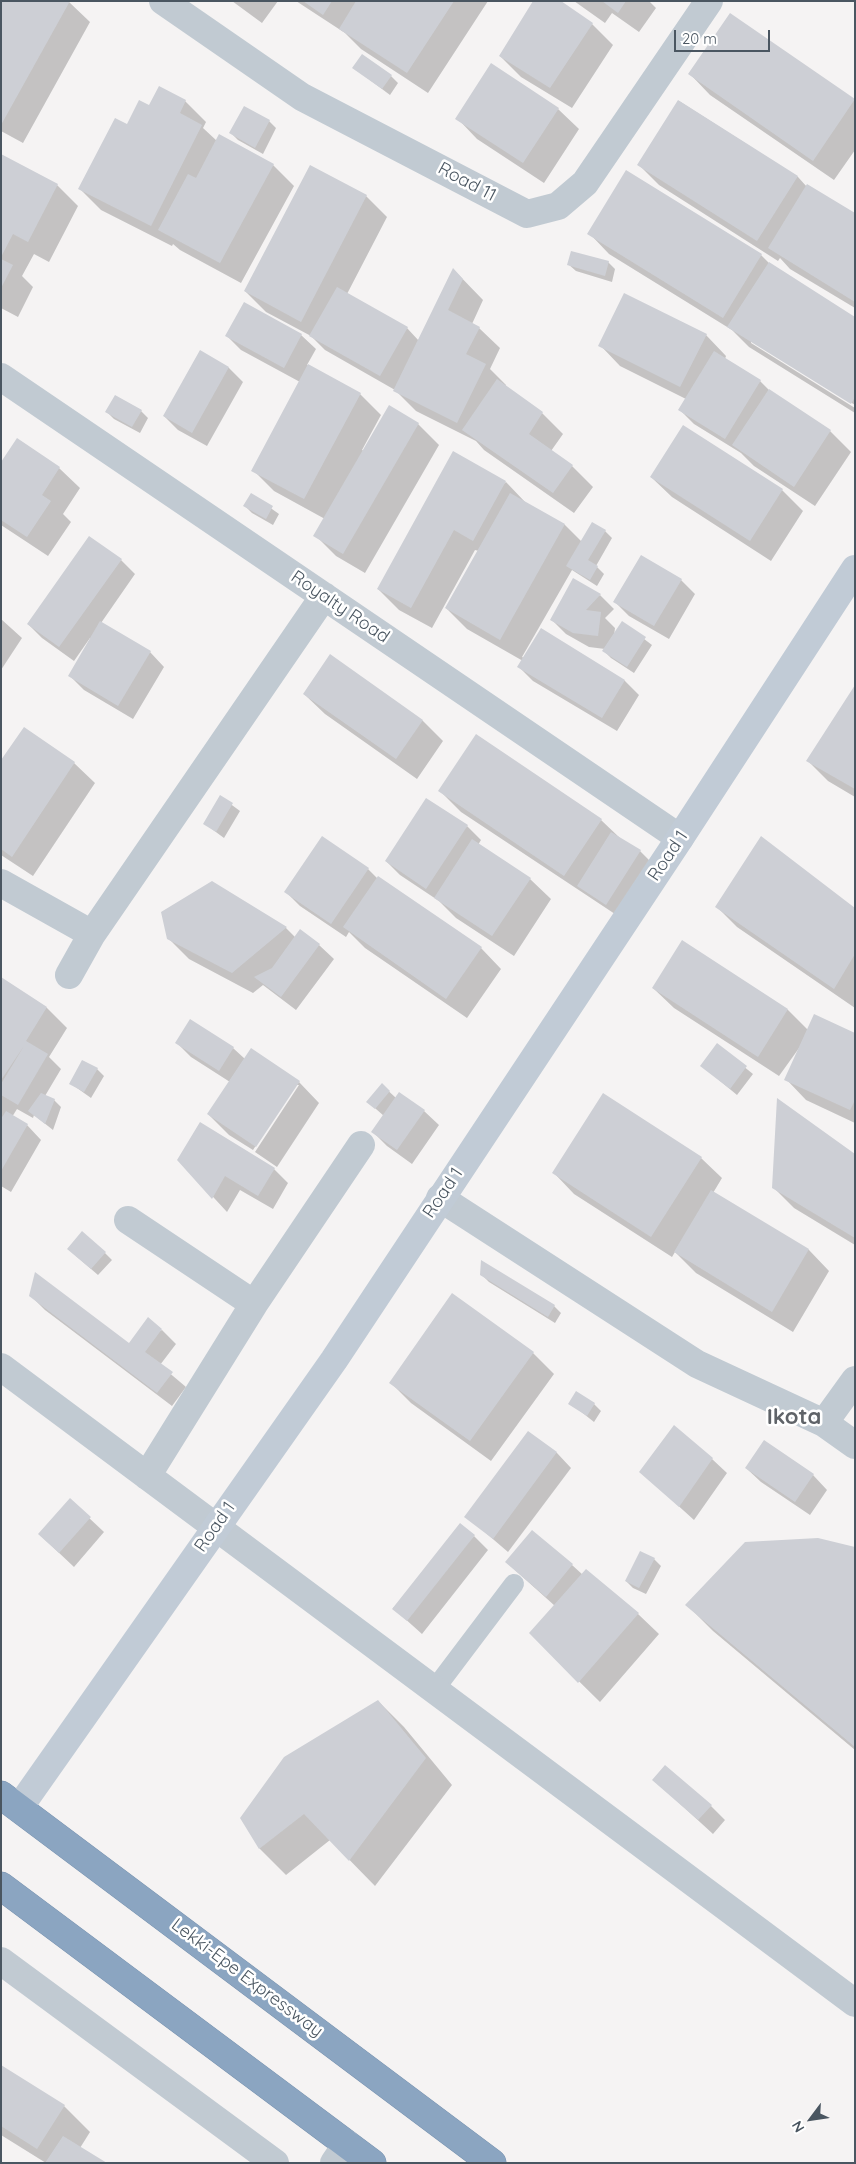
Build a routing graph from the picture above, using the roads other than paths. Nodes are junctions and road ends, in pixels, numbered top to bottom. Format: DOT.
graph roads {
  1 [pos="163,1"];
  2 [pos="709,1"];
  3 [pos="1,377"];
  4 [pos="855,569"];
  5 [pos="324,596"];
  6 [pos="680,838"];
  7 [pos="1,883"];
  8 [pos="92,934"];
  9 [pos="69,975"];
  10 [pos="361,1145"];
  11 [pos="440,1198"];
  12 [pos="128,1220"];
  13 [pos="254,1304"];
  14 [pos="1,1367"];
  15 [pos="855,1380"];
  16 [pos="824,1423"];
  17 [pos="855,1445"];
  18 [pos="147,1476"];
  19 [pos="215,1527"];
  20 [pos="514,1584"];
  21 [pos="434,1690"];
  22 [pos="10,1801"];
  23 [pos="1,1886"];
  24 [pos="1,1961"];
  25 [pos="855,2003"];
  26 [pos="340,2153"];
  27 [pos="275,2163"];
  28 [pos="372,2163"];
  29 [pos="492,2163"];
  1 -- 2 [label="street, Road 11"];
  3 -- 5 [label="street, Royalty Road"];
  4 -- 6 [label="street, Road 1"];
  5 -- 6 [label="street, Royalty Road"];
  5 -- 8 [label="street"];
  6 -- 11 [label="street, Road 1"];
  7 -- 8 [label="street"];
  8 -- 9 [label="street"];
  10 -- 13 [label="street"];
  11 -- 16 [label="street"];
  11 -- 19 [label="street, Road 1"];
  12 -- 13 [label="street"];
  13 -- 18 [label="street"];
  14 -- 18 [label="street"];
  15 -- 16 [label="street"];
  16 -- 17 [label="street"];
  18 -- 19 [label="street"];
  19 -- 21 [label="street"];
  19 -- 22 [label="street, Road 1"];
  20 -- 21 [label="lane"];
  21 -- 25 [label="street"];
  22 -- 29 [label="highway, Lekki-Epe Expressway"];
  23 -- 26 [label="highway"];
  24 -- 27 [label="street"];
  26 -- 28 [label="highway"];
}
